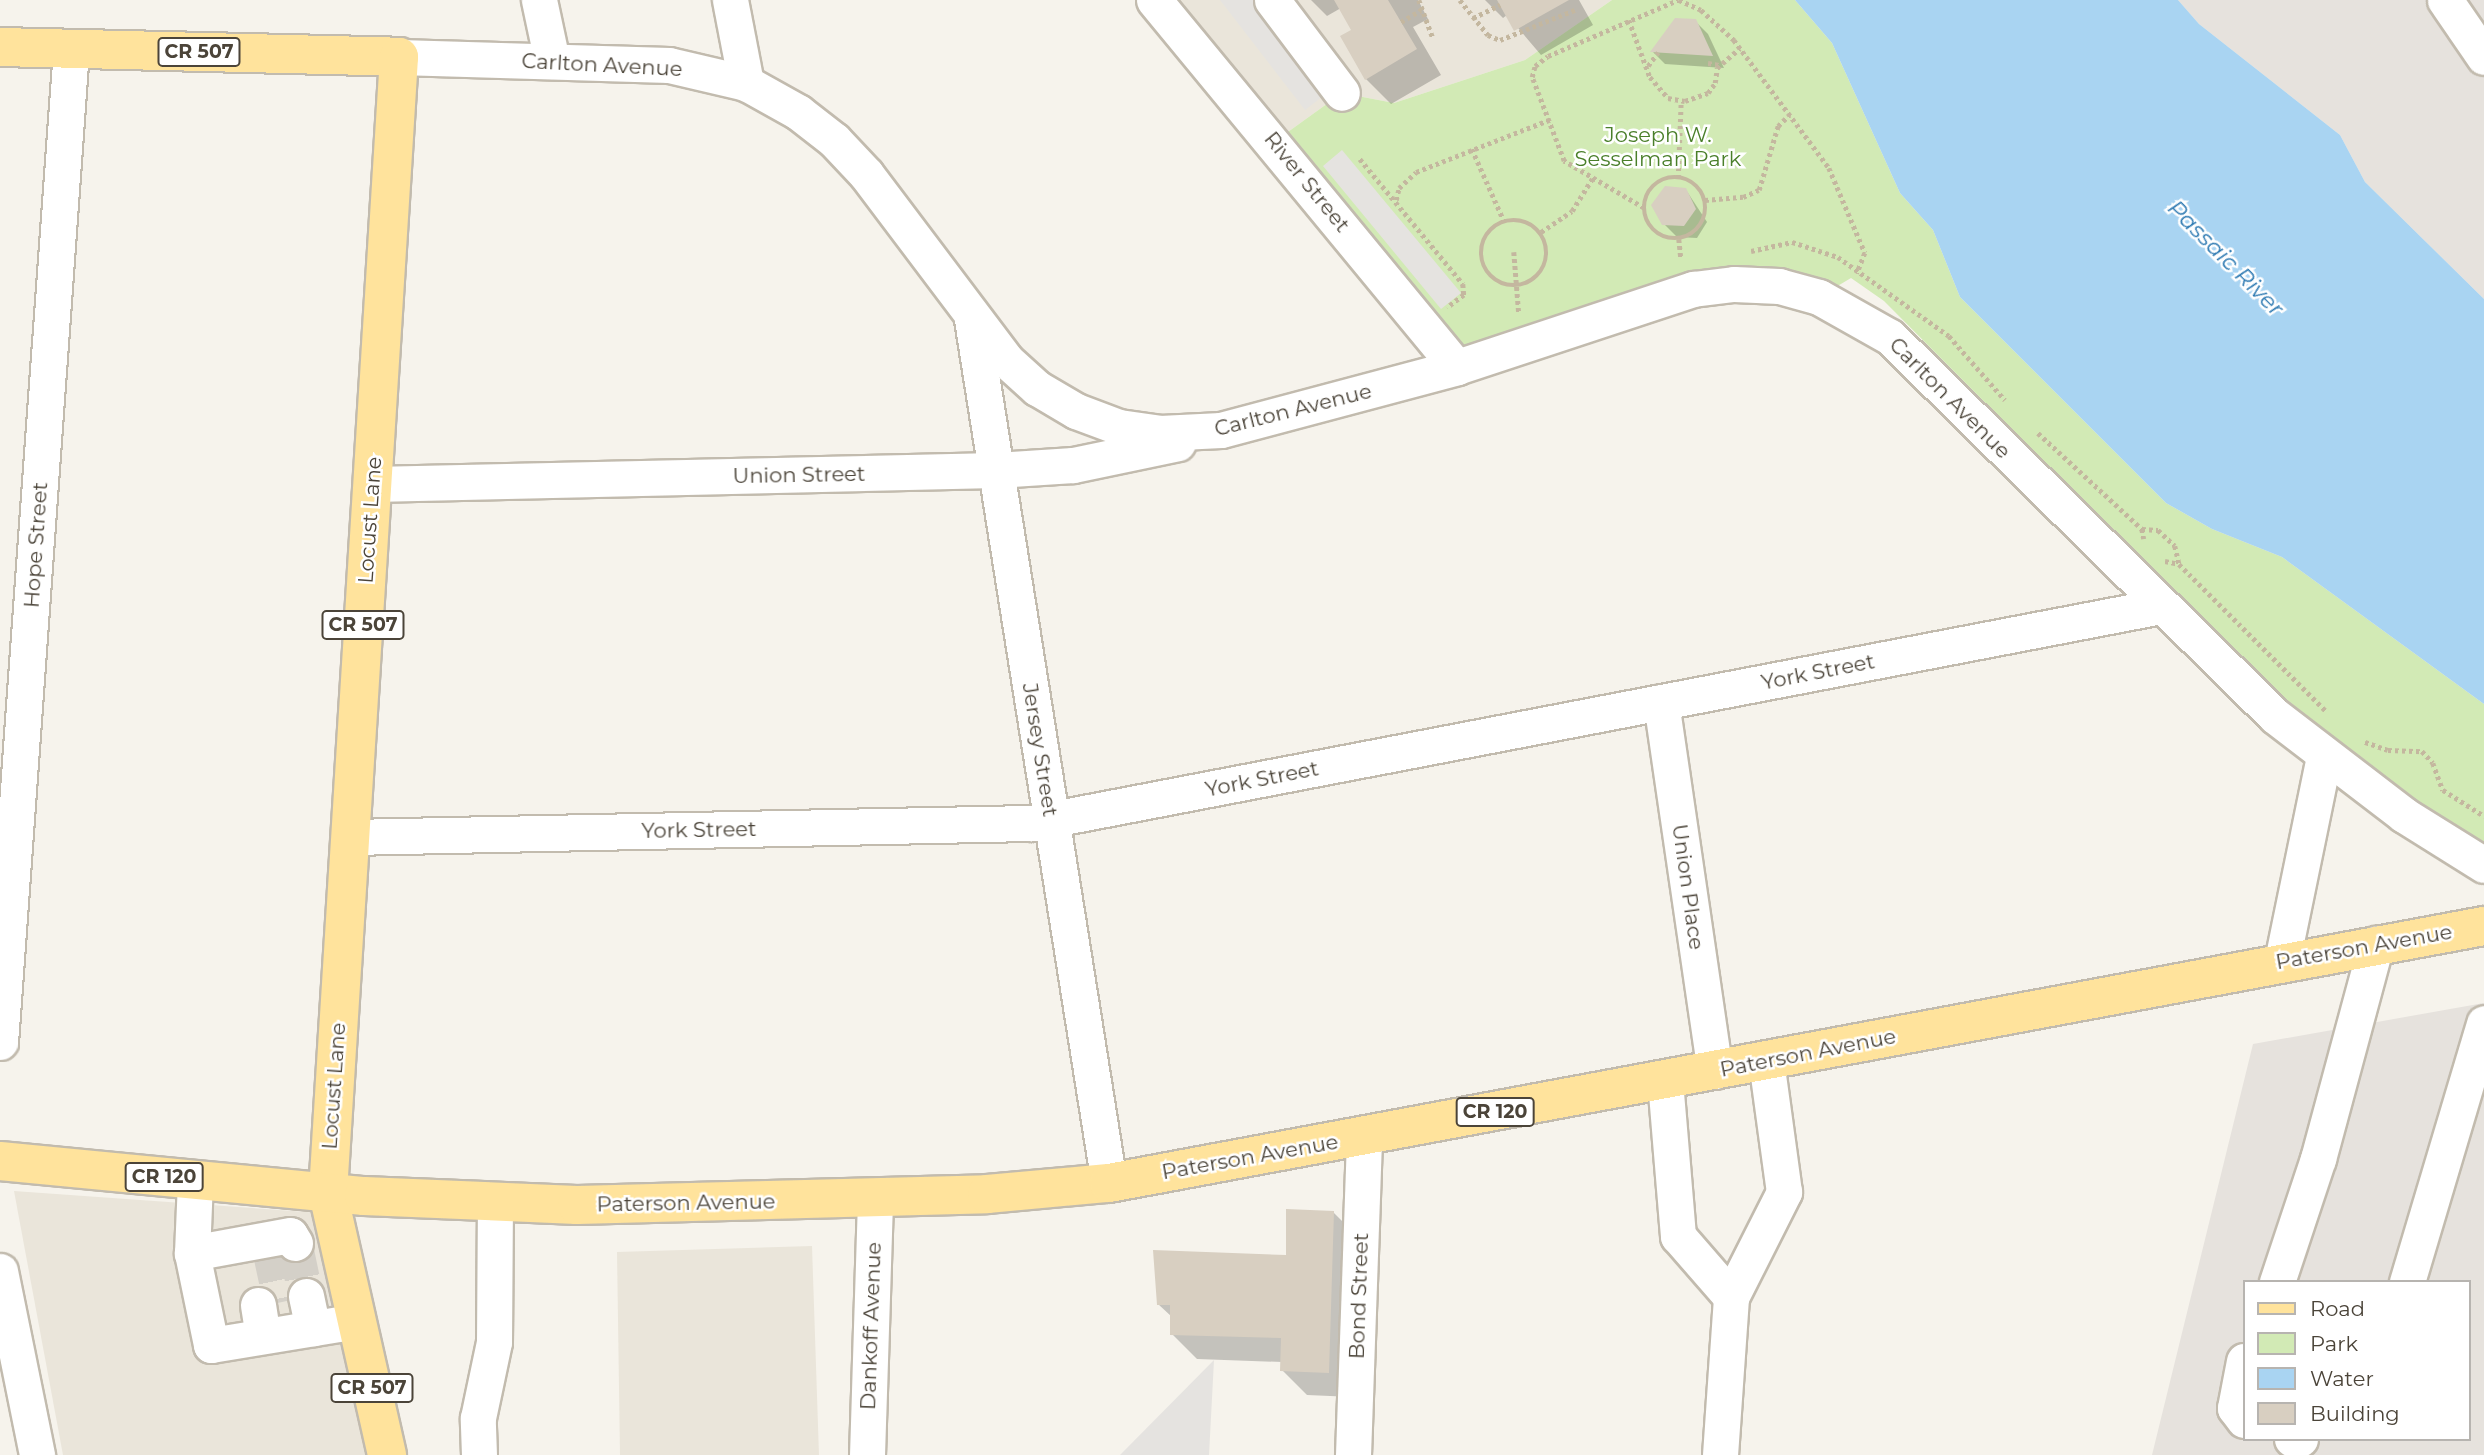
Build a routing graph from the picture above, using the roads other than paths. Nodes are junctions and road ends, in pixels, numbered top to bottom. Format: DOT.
graph roads {
  1 [pos="539,0"];
  2 [pos="730,0"];
  3 [pos="1154,0"];
  4 [pos="1272,0"];
  5 [pos="2454,3"];
  6 [pos="0,47"];
  7 [pos="71,49"];
  8 [pos="399,57"];
  9 [pos="2484,57"];
  10 [pos="552,61"];
  11 [pos="746,83"];
  12 [pos="1342,93"];
  13 [pos="972,318"];
  14 [pos="1457,367"];
  15 [pos="1221,430"];
  16 [pos="996,470"];
  17 [pos="372,484"];
  18 [pos="2161,606"];
  19 [pos="1661,702"];
  20 [pos="2324,757"];
  21 [pos="1051,819"];
  22 [pos="350,837"];
  23 [pos="2484,865"];
  24 [pos="2484,926"];
  25 [pos="2376,944"];
  26 [pos="2282,961"];
  27 [pos="2484,1023"];
  28 [pos="0,1042"];
  29 [pos="1766,1061"];
  30 [pos="1715,1071"];
  31 [pos="1665,1081"];
  32 [pos="1364,1137"];
  33 [pos="0,1161"];
  34 [pos="195,1180"];
  35 [pos="1109,1183"];
  36 [pos="328,1193"];
  37 [pos="875,1198"];
  38 [pos="495,1201"];
  39 [pos="264,1246"];
  40 [pos="192,1253"];
  41 [pos="0,1271"];
  42 [pos="2278,1280"];
  43 [pos="2408,1280"];
  44 [pos="1731,1297"];
  45 [pos="357,1321"];
  46 [pos="2242,1372"];
  47 [pos="2242,1417"];
  48 [pos="37,1455"];
  49 [pos="387,1455"];
  50 [pos="479,1455"];
  51 [pos="867,1455"];
  52 [pos="1353,1455"];
  53 [pos="1720,1455"];
  1 -- 10 [label="street"];
  2 -- 11 [label="street"];
  3 -- 14 [label="street, River Street"];
  4 -- 12 [label="street"];
  5 -- 9 [label="street"];
  6 -- 7 [label="main road, Carlton Avenue / CR 507"];
  7 -- 8 [label="main road, Carlton Avenue / CR 507"];
  7 -- 28 [label="street, Hope Street"];
  8 -- 10 [label="street, Carlton Avenue"];
  8 -- 17 [label="main road, Locust Lane / CR 507"];
  10 -- 11 [label="street, Carlton Avenue"];
  11 -- 13 [label="street, Carlton Avenue"];
  13 -- 15 [label="street, Carlton Avenue"];
  13 -- 16 [label="street, Jersey Street"];
  14 -- 15 [label="street, Carlton Avenue"];
  14 -- 18 [label="street, Carlton Avenue"];
  15 -- 16 [label="street, Union Street"];
  16 -- 17 [label="street, Union Street"];
  16 -- 21 [label="street, Jersey Street"];
  17 -- 22 [label="main road, Locust Lane / CR 507"];
  18 -- 19 [label="street, York Street"];
  18 -- 20 [label="street, Carlton Avenue"];
  19 -- 21 [label="street, York Street"];
  19 -- 30 [label="street, Union Place"];
  20 -- 23 [label="street, Carlton Avenue"];
  20 -- 26 [label="street"];
  21 -- 22 [label="street, York Street"];
  21 -- 35 [label="street, Jersey Street"];
  22 -- 36 [label="main road, Locust Lane / CR 507"];
  24 -- 25 [label="main road, Paterson Avenue / CR 120"];
  25 -- 26 [label="main road, Paterson Avenue / CR 120"];
  25 -- 42 [label="street"];
  26 -- 29 [label="main road, Paterson Avenue / CR 120"];
  27 -- 43 [label="street"];
  29 -- 30 [label="main road, Paterson Avenue / CR 120"];
  29 -- 44 [label="street"];
  30 -- 31 [label="main road, Paterson Avenue / CR 120"];
  31 -- 32 [label="main road, Paterson Avenue / CR 120"];
  31 -- 44 [label="street"];
  32 -- 35 [label="main road, Paterson Avenue / CR 120"];
  32 -- 52 [label="street, Bond Street"];
  33 -- 34 [label="main road, Paterson Avenue / CR 120"];
  34 -- 36 [label="main road, Paterson Avenue / CR 120"];
  34 -- 40 [label="street"];
  35 -- 37 [label="main road, Paterson Avenue / CR 120"];
  36 -- 38 [label="main road, Paterson Avenue / CR 120"];
  36 -- 45 [label="main road, CR 507"];
  37 -- 38 [label="main road, Paterson Avenue / CR 120"];
  37 -- 51 [label="street, Dankoff Avenue"];
  38 -- 50 [label="street"];
  39 -- 40 [label="street"];
  40 -- 45 [label="street"];
  41 -- 48 [label="street"];
  44 -- 53 [label="street"];
  45 -- 49 [label="main road, CR 507"];
  46 -- 47 [label="street"];
}
